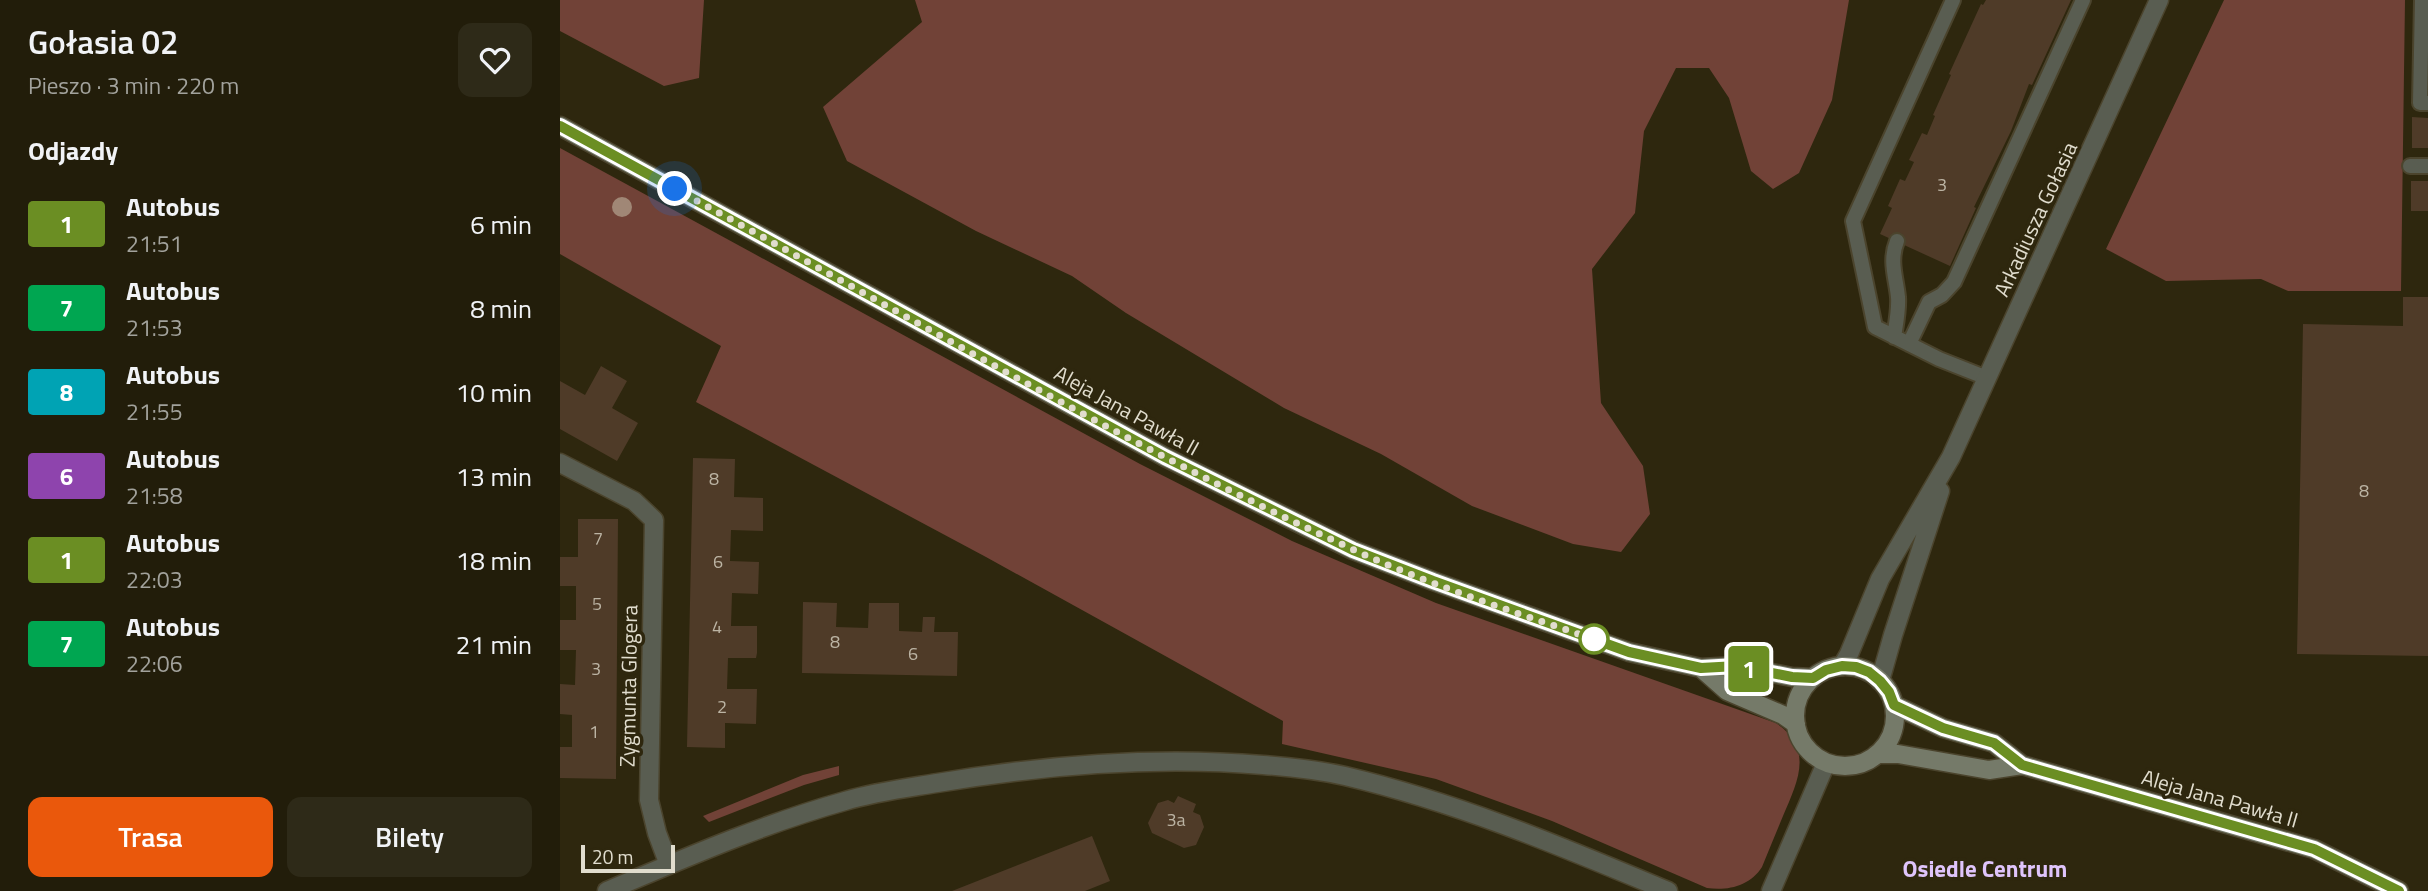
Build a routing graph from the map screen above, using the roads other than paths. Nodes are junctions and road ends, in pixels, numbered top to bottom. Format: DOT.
graph roads {
  1 [pos="1952,0"];
  2 [pos="2083,0"];
  3 [pos="2159,0"];
  4 [pos="2422,0"];
  5 [pos="2428,103"];
  6 [pos="560,126"];
  7 [pos="2410,166"];
  8 [pos="2428,166"];
  9 [pos="1896,241"];
  10 [pos="1895,337"];
  11 [pos="1909,344"];
  12 [pos="1987,378"];
  13 [pos="1951,457"];
  14 [pos="560,463"];
  15 [pos="1842,666"];
  16 [pos="1701,668"];
  17 [pos="1813,678"];
  18 [pos="1880,681"];
  19 [pos="1894,705"];
  20 [pos="1796,724"];
  21 [pos="1877,754"];
  22 [pos="1826,763"];
  23 [pos="2022,765"];
  24 [pos="669,865"];
  25 [pos="607,891"];
  26 [pos="1668,891"];
  27 [pos="1771,891"];
  28 [pos="2399,891"];
  1 -- 10 [label="lane"];
  2 -- 11 [label="lane"];
  3 -- 12 [label="street, Arkadiusza Gołasia"];
  4 -- 5 [label="lane"];
  6 -- 16 [label="street, Aleja Jana Pawła II"];
  7 -- 8 [label="lane"];
  9 -- 10 [label="lane"];
  10 -- 11 [label="lane"];
  11 -- 12 [label="lane"];
  12 -- 13 [label="street, Arkadiusza Gołasia"];
  13 -- 15 [label="street, Arkadiusza Gołasia"];
  13 -- 18 [label="street, Arkadiusza Gołasia"];
  14 -- 24 [label="street, Zygmunta Glogera"];
  15 -- 17 [label="street"];
  15 -- 18 [label="street"];
  16 -- 17 [label="street, Aleja Jana Pawła II"];
  16 -- 20 [label="street, Aleja Jana Pawła II"];
  17 -- 20 [label="street"];
  18 -- 19 [label="street"];
  19 -- 21 [label="street"];
  19 -- 23 [label="street, Aleja Jana Pawła II"];
  20 -- 22 [label="street"];
  21 -- 22 [label="street"];
  21 -- 23 [label="street, Aleja Jana Pawła II"];
  22 -- 27 [label="street"];
  23 -- 28 [label="street, Aleja Jana Pawła II"];
  24 -- 25 [label="street"];
  24 -- 26 [label="street"];
}
